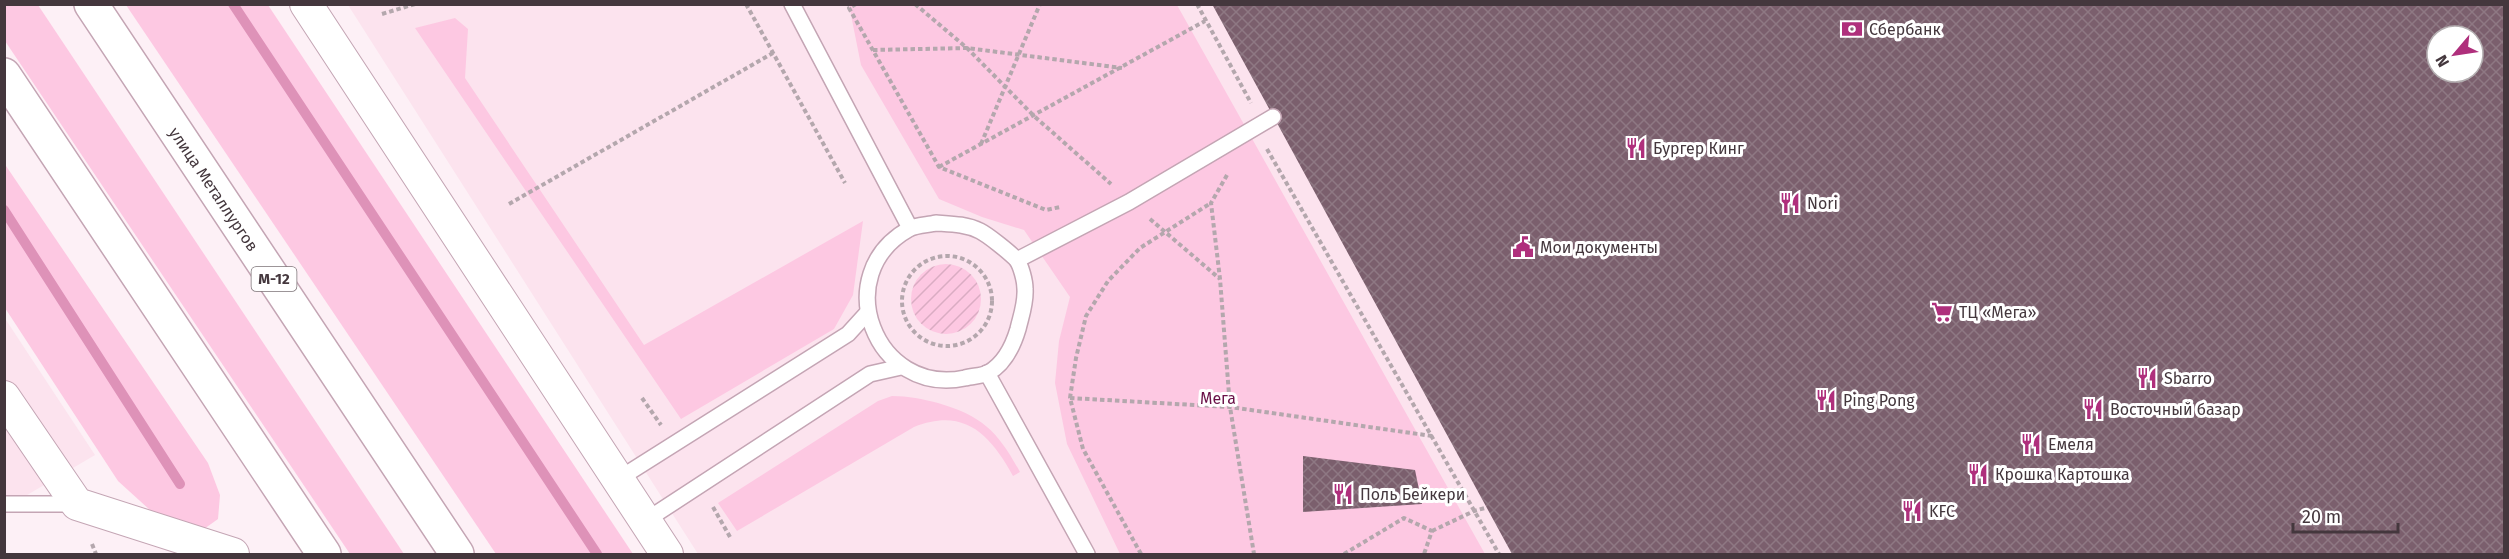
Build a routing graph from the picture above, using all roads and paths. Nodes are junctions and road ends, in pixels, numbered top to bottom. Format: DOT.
graph roads {
  1 [pos="91,4"];
  2 [pos="306,4"];
  3 [pos="415,4"];
  4 [pos="747,4"];
  5 [pos="792,4"];
  6 [pos="856,4"];
  7 [pos="915,4"];
  8 [pos="1040,4"];
  9 [pos="1197,4"];
  10 [pos="382,14"];
  11 [pos="1205,21"];
  12 [pos="967,48"];
  13 [pos="873,50"];
  14 [pos="773,53"];
  15 [pos="1019,54"];
  16 [pos="1122,68"];
  17 [pos="4,75"];
  18 [pos="1005,87"];
  19 [pos="1251,102"];
  20 [pos="1241,108"];
  21 [pos="1034,116"];
  22 [pos="1273,117"];
  23 [pos="1255,128"];
  24 [pos="980,145"];
  25 [pos="939,167"];
  26 [pos="1119,176"];
  27 [pos="1109,182"];
  28 [pos="845,183"];
  29 [pos="1099,188"];
  30 [pos="1129,202"];
  31 [pos="1211,203"];
  32 [pos="509,204"];
  33 [pos="1069,205"];
  34 [pos="910,228"];
  35 [pos="1166,232"];
  36 [pos="1017,260"];
  37 [pos="1220,279"];
  38 [pos="868,312"];
  39 [pos="908,324"];
  40 [pos="901,367"];
  41 [pos="987,373"];
  42 [pos="4,398"];
  43 [pos="642,398"];
  44 [pos="1070,398"];
  45 [pos="1230,407"];
  46 [pos="662,426"];
  47 [pos="1433,436"];
  48 [pos="617,480"];
  49 [pos="4,504"];
  50 [pos="77,504"];
  51 [pos="712,507"];
  52 [pos="1485,508"];
  53 [pos="1474,511"];
  54 [pos="645,521"];
  55 [pos="1432,531"];
  56 [pos="730,537"];
  57 [pos="233,555"];
  58 [pos="324,555"];
  59 [pos="457,555"];
  60 [pos="667,555"];
  61 [pos="1087,555"];
  62 [pos="1141,555"];
  63 [pos="1254,555"];
  64 [pos="1344,555"];
  65 [pos="1425,555"];
  66 [pos="1498,555"];
  1 -- 59 [label="main road, улица Металлургов / М-12"];
  2 -- 48 [label="street"];
  3 -- 10 [label="path"];
  4 -- 14 [label="path"];
  5 -- 34 [label="lane"];
  6 -- 13 [label="path"];
  7 -- 12 [label="path"];
  8 -- 15 [label="path"];
  9 -- 11 [label="path"];
  11 -- 16 [label="path"];
  11 -- 19 [label="path"];
  12 -- 13 [label="path"];
  12 -- 15 [label="path"];
  12 -- 18 [label="path"];
  13 -- 25 [label="path"];
  14 -- 28 [label="path"];
  14 -- 32 [label="path"];
  15 -- 16 [label="path"];
  15 -- 18 [label="path"];
  16 -- 21 [label="path"];
  17 -- 58 [label="main road"];
  18 -- 21 [label="path"];
  18 -- 24 [label="path"];
  19 -- 20 [label="path"];
  19 -- 23 [label="path"];
  21 -- 24 [label="path"];
  21 -- 27 [label="path"];
  22 -- 23 [label="lane"];
  23 -- 30 [label="lane"];
  23 -- 31 [label="path"];
  23 -- 47 [label="path"];
  24 -- 25 [label="path"];
  25 -- 33 [label="path"];
  26 -- 27 [label="path"];
  27 -- 29 [label="path"];
  27 -- 30 [label="path"];
  30 -- 35 [label="path"];
  30 -- 36 [label="lane"];
  31 -- 35 [label="path"];
  31 -- 37 [label="path"];
  34 -- 36 [label="lane"];
  34 -- 38 [label="lane"];
  35 -- 37 [label="path"];
  35 -- 44 [label="path"];
  36 -- 41 [label="lane"];
  37 -- 45 [label="path"];
  38 -- 40 [label="lane"];
  38 -- 48 [label="lane"];
  39 -- 39 [label="path"];
  40 -- 41 [label="lane"];
  40 -- 54 [label="lane"];
  41 -- 61 [label="lane"];
  42 -- 50 [label="street"];
  43 -- 46 [label="path"];
  44 -- 45 [label="path"];
  44 -- 62 [label="path"];
  45 -- 47 [label="path"];
  45 -- 63 [label="path"];
  47 -- 53 [label="path"];
  48 -- 54 [label="street"];
  49 -- 50 [label="lane"];
  50 -- 57 [label="street"];
  51 -- 56 [label="path"];
  52 -- 53 [label="path"];
  53 -- 55 [label="path"];
  53 -- 66 [label="path"];
  54 -- 60 [label="street"];
  55 -- 64 [label="path"];
  55 -- 65 [label="path"];
}
